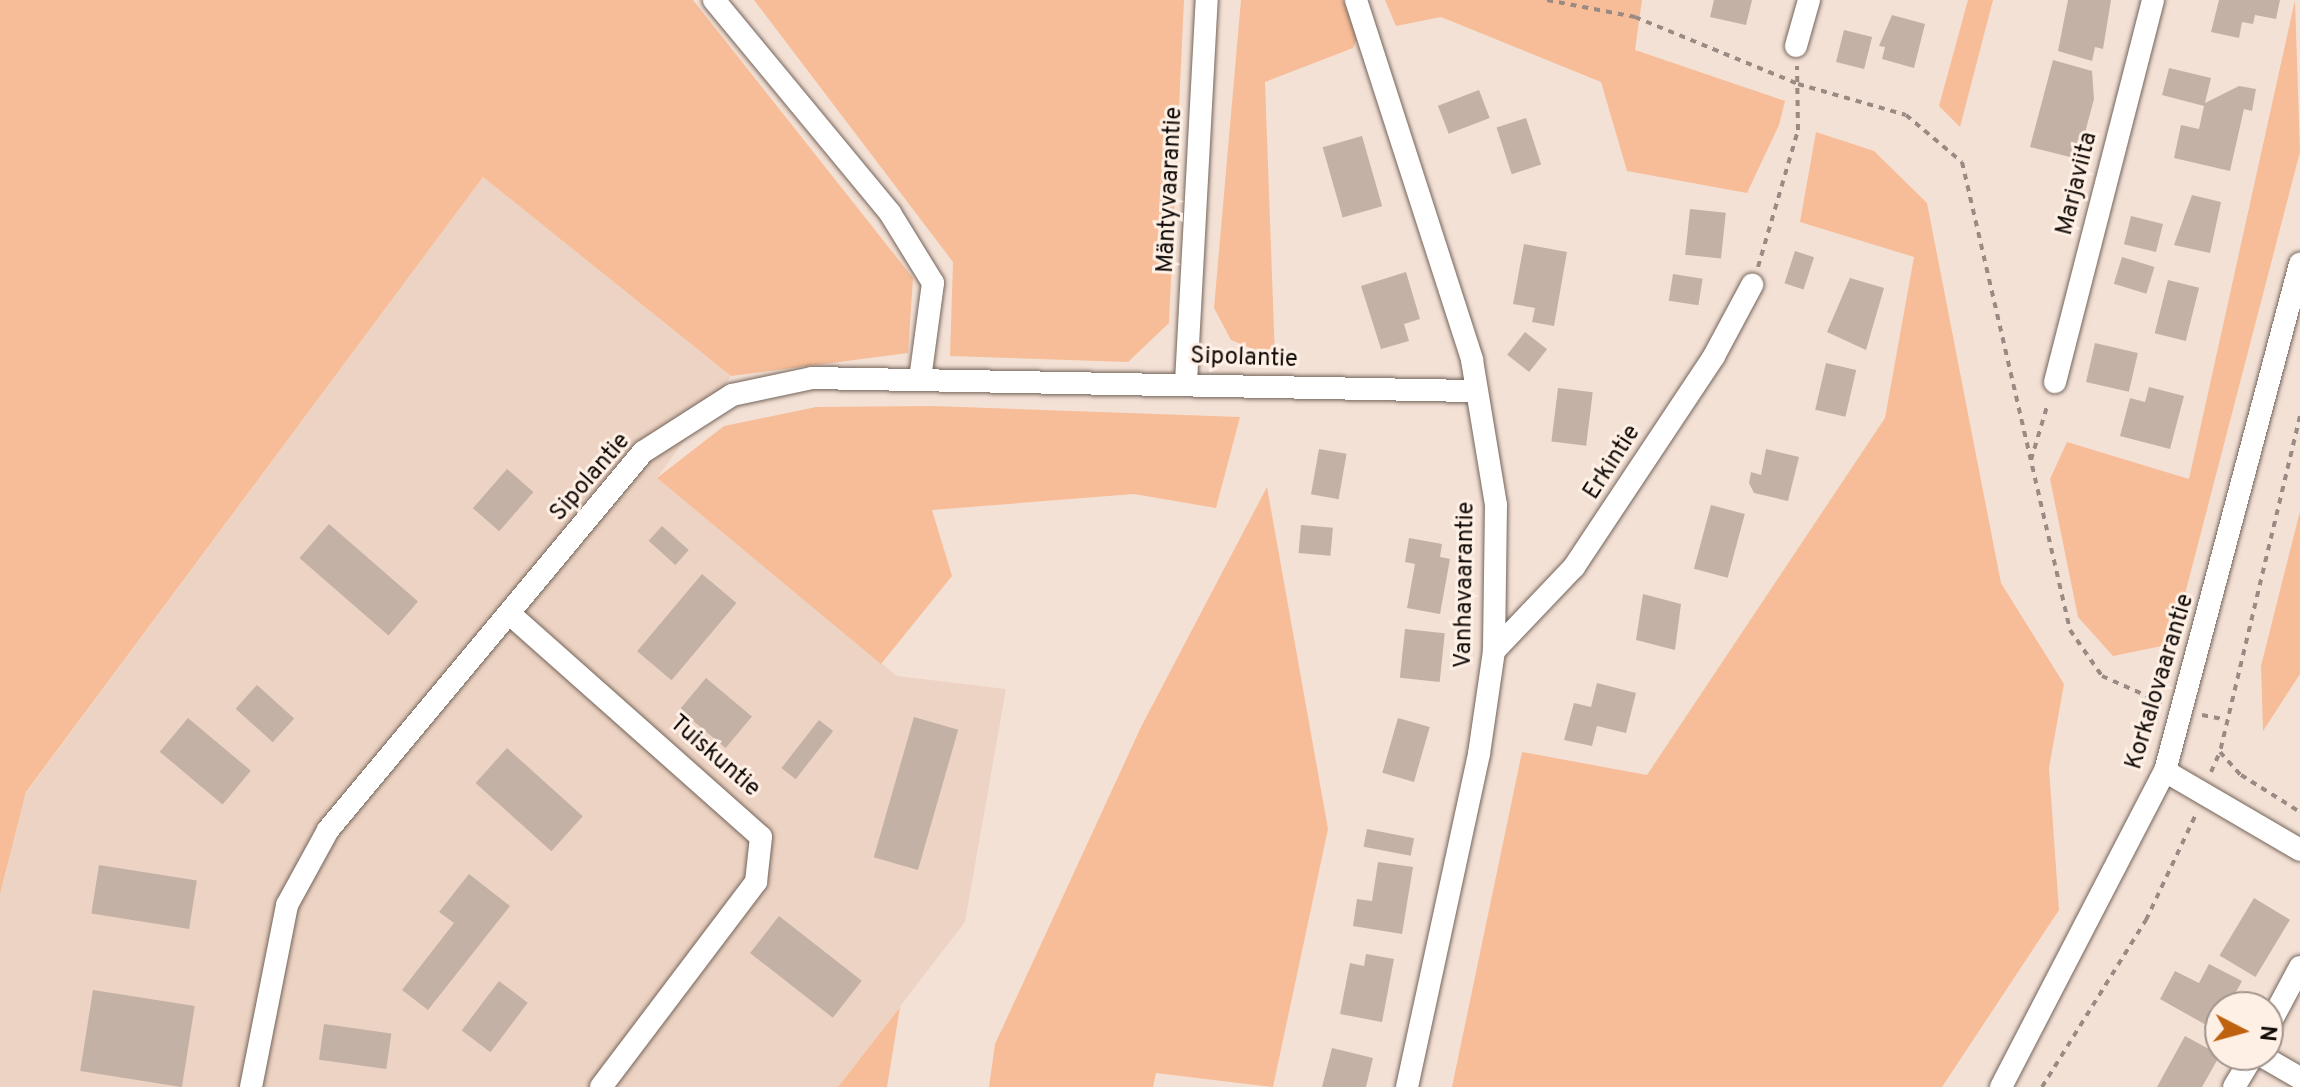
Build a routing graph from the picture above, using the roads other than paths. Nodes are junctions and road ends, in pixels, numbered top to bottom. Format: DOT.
graph roads {
  1 [pos="714,0"];
  2 [pos="1207,0"];
  3 [pos="1356,0"];
  4 [pos="1809,0"];
  5 [pos="2153,0"];
  6 [pos="1796,46"];
  7 [pos="2300,264"];
  8 [pos="1752,285"];
  9 [pos="920,379"];
  10 [pos="1186,382"];
  11 [pos="2055,382"];
  12 [pos="1472,391"];
  13 [pos="511,615"];
  14 [pos="1494,651"];
  15 [pos="2165,771"];
  16 [pos="2300,850"];
  17 [pos="2300,967"];
  18 [pos="2284,997"];
  19 [pos="251,1087"];
  20 [pos="601,1087"];
  21 [pos="1407,1087"];
  22 [pos="2001,1087"];
  1 -- 9 [label="street"];
  2 -- 10 [label="street, Mäntyvaarantie"];
  3 -- 12 [label="street, Vanhavaarantie"];
  4 -- 6 [label="street"];
  5 -- 11 [label="street, Marjaviita"];
  7 -- 15 [label="street, Korkalovaarantie"];
  8 -- 14 [label="street, Erkintie"];
  9 -- 10 [label="street, Sipolantie"];
  9 -- 13 [label="street, Sipolantie"];
  10 -- 12 [label="street, Sipolantie"];
  12 -- 14 [label="street, Vanhavaarantie"];
  13 -- 19 [label="street, Sipolantie"];
  13 -- 20 [label="street, Tuiskuntie"];
  14 -- 21 [label="street, Vanhavaarantie"];
  15 -- 16 [label="street"];
  15 -- 22 [label="street, Korkalovaarantie"];
  17 -- 18 [label="street"];
}
